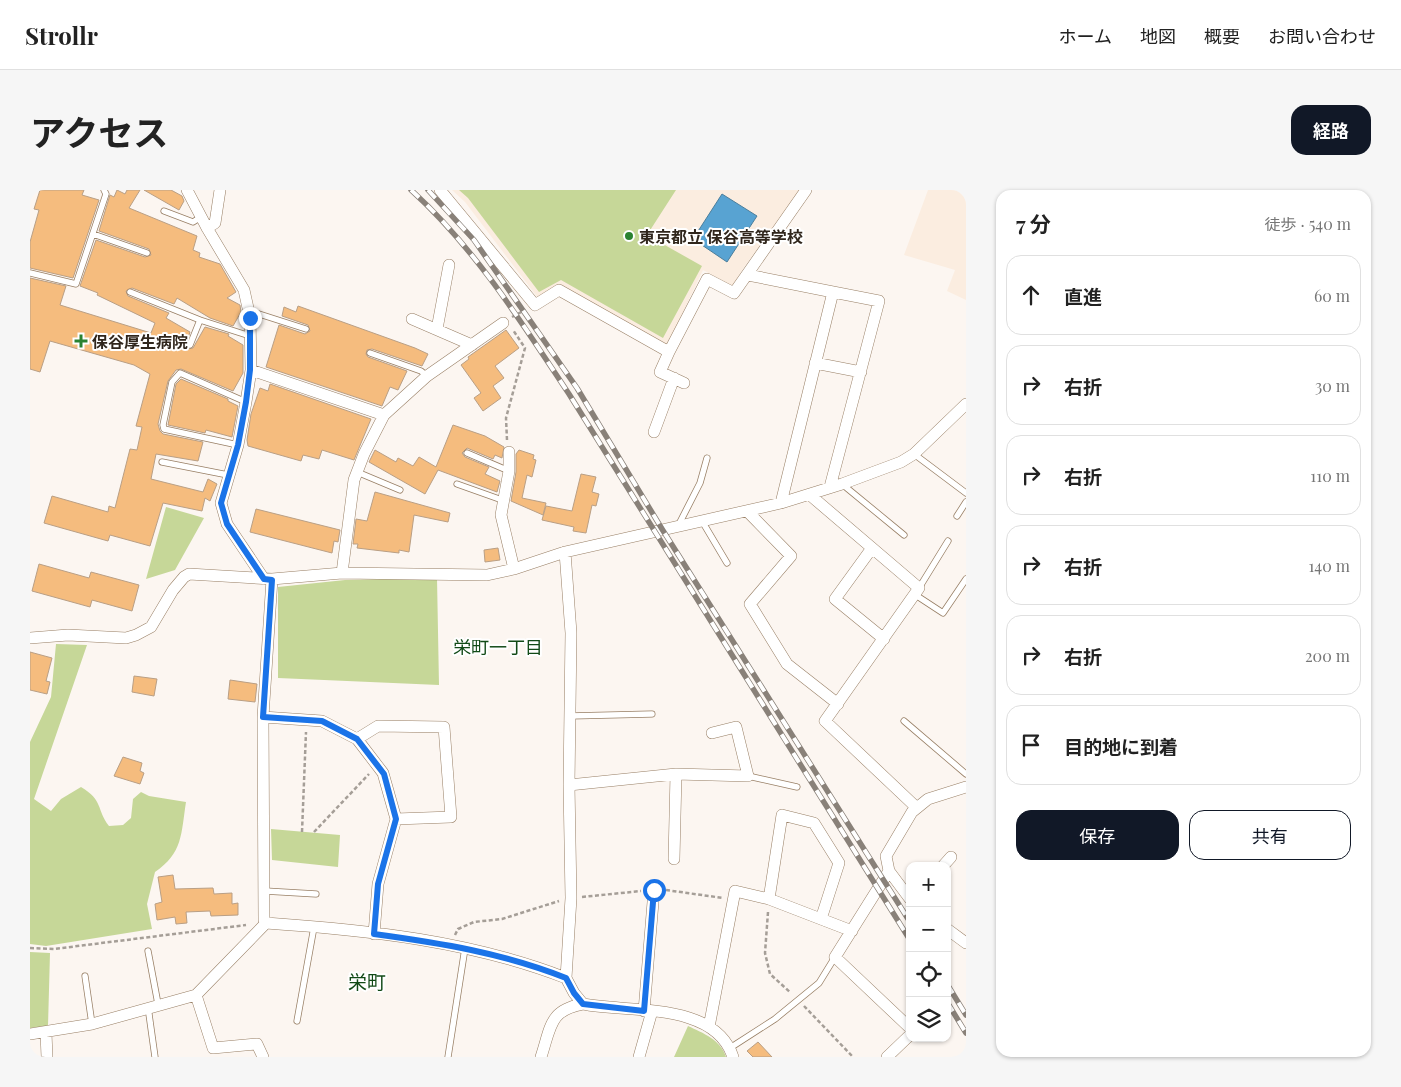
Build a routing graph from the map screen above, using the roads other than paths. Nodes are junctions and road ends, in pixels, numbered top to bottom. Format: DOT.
graph roads {
  1 [pos="104,190"];
  2 [pos="188,190"];
  3 [pos="220,190"];
  4 [pos="440,190"];
  5 [pos="806,190"];
  6 [pos="164,211"];
  7 [pos="201,217"];
  8 [pos="206,228"];
  9 [pos="93,234"];
  10 [pos="147,252"];
  11 [pos="449,265"];
  12 [pos="30,273"];
  13 [pos="748,275"];
  14 [pos="130,292"];
  15 [pos="833,292"];
  16 [pos="249,314"];
  17 [pos="412,319"];
  18 [pos="200,320"];
  19 [pos="505,322"];
  20 [pos="306,329"];
  21 [pos="436,329"];
  22 [pos="250,336"];
  23 [pos="190,345"];
  24 [pos="472,345"];
  25 [pos="669,352"];
  26 [pos="370,353"];
  27 [pos="815,363"];
  28 [pos="250,370"];
  29 [pos="861,372"];
  30 [pos="427,376"];
  31 [pos="246,402"];
  32 [pos="966,404"];
  33 [pos="384,415"];
  34 [pos="654,432"];
  35 [pos="238,445"];
  36 [pos="509,452"];
  37 [pos="467,454"];
  38 [pos="914,454"];
  39 [pos="707,458"];
  40 [pos="162,462"];
  41 [pos="508,470"];
  42 [pos="357,472"];
  43 [pos="228,475"];
  44 [pos="457,484"];
  45 [pos="842,484"];
  46 [pos="830,487"];
  47 [pos="400,490"];
  48 [pos="966,493"];
  49 [pos="810,495"];
  50 [pos="502,500"];
  51 [pos="966,502"];
  52 [pos="781,504"];
  53 [pos="747,511"];
  54 [pos="957,516"];
  55 [pos="702,521"];
  56 [pos="678,526"];
  57 [pos="904,535"];
  58 [pos="948,541"];
  59 [pos="872,548"];
  60 [pos="565,552"];
  61 [pos="727,563"];
  62 [pos="514,569"];
  63 [pos="342,573"];
  64 [pos="966,578"];
  65 [pos="268,579"];
  66 [pos="917,591"];
  67 [pos="30,638"];
  68 [pos="884,639"];
  69 [pos="838,704"];
  70 [pos="652,714"];
  71 [pos="570,716"];
  72 [pos="263,717"];
  73 [pos="904,722"];
  74 [pos="712,733"];
  75 [pos="357,739"];
  76 [pos="676,774"];
  77 [pos="966,774"];
  78 [pos="748,776"];
  79 [pos="569,785"];
  80 [pos="797,787"];
  81 [pos="966,787"];
  82 [pos="917,808"];
  83 [pos="396,819"];
  84 [pos="674,859"];
  85 [pos="889,871"];
  86 [pos="654,890"];
  87 [pos="265,891"];
  88 [pos="316,894"];
  89 [pos="906,894"];
  90 [pos="769,899"];
  91 [pos="821,919"];
  92 [pos="265,921"];
  93 [pos="314,926"];
  94 [pos="966,928"];
  95 [pos="852,931"];
  96 [pos="951,932"];
  97 [pos="374,934"];
  98 [pos="962,940"];
  99 [pos="465,947"];
  100 [pos="148,951"];
  101 [pos="835,957"];
  102 [pos="85,976"];
  103 [pos="566,978"];
  104 [pos="196,995"];
  105 [pos="583,1004"];
  106 [pos="153,1006"];
  107 [pos="648,1011"];
  108 [pos="297,1021"];
  109 [pos="92,1024"];
  110 [pos="906,1024"];
  111 [pos="709,1027"];
  112 [pos="46,1033"];
  113 [pos="30,1034"];
  114 [pos="906,1039"];
  115 [pos="732,1052"];
  116 [pos="210,1053"];
  117 [pos="47,1057"];
  118 [pos="155,1057"];
  119 [pos="263,1057"];
  120 [pos="448,1057"];
  121 [pos="542,1057"];
  122 [pos="639,1057"];
  123 [pos="887,1057"];
  1 -- 9 [label="lane"];
  2 -- 7 [label="street"];
  3 -- 8 [label="street"];
  4 -- 25 [label="street"];
  5 -- 13 [label="street"];
  6 -- 7 [label="lane"];
  7 -- 8 [label="street"];
  8 -- 16 [label="street"];
  9 -- 10 [label="lane"];
  9 -- 12 [label="lane"];
  11 -- 21 [label="street"];
  13 -- 15 [label="street"];
  13 -- 25 [label="street"];
  14 -- 18 [label="lane"];
  15 -- 27 [label="street"];
  15 -- 29 [label="street"];
  16 -- 20 [label="lane"];
  16 -- 22 [label="street"];
  17 -- 21 [label="street"];
  18 -- 22 [label="lane"];
  18 -- 23 [label="lane"];
  19 -- 24 [label="street"];
  21 -- 24 [label="street"];
  22 -- 28 [label="street"];
  24 -- 30 [label="street"];
  25 -- 34 [label="street"];
  26 -- 30 [label="lane"];
  27 -- 29 [label="street"];
  27 -- 52 [label="street"];
  28 -- 31 [label="street"];
  28 -- 33 [label="street"];
  29 -- 46 [label="street"];
  30 -- 33 [label="street"];
  31 -- 35 [label="street"];
  31 -- 35 [label="lane"];
  32 -- 38 [label="street"];
  33 -- 42 [label="street"];
  35 -- 43 [label="street"];
  36 -- 41 [label="street"];
  37 -- 41 [label="lane"];
  38 -- 45 [label="street"];
  38 -- 48 [label="lane"];
  39 -- 56 [label="lane"];
  40 -- 43 [label="lane"];
  41 -- 50 [label="street"];
  42 -- 47 [label="lane"];
  42 -- 63 [label="street"];
  43 -- 65 [label="street"];
  44 -- 50 [label="lane"];
  45 -- 46 [label="street"];
  45 -- 57 [label="lane"];
  46 -- 49 [label="street"];
  49 -- 52 [label="street"];
  49 -- 59 [label="street"];
  50 -- 62 [label="street"];
  51 -- 54 [label="lane"];
  52 -- 53 [label="street"];
  53 -- 55 [label="street"];
  53 -- 69 [label="street"];
  55 -- 56 [label="street"];
  55 -- 61 [label="lane"];
  56 -- 60 [label="street"];
  58 -- 66 [label="lane"];
  59 -- 66 [label="street"];
  59 -- 68 [label="street"];
  60 -- 62 [label="street"];
  60 -- 71 [label="street"];
  62 -- 63 [label="street"];
  63 -- 65 [label="street"];
  64 -- 66 [label="lane"];
  65 -- 67 [label="street"];
  65 -- 72 [label="street"];
  66 -- 68 [label="street"];
  68 -- 69 [label="street"];
  69 -- 82 [label="street"];
  70 -- 71 [label="lane"];
  71 -- 79 [label="street"];
  72 -- 75 [label="street"];
  72 -- 87 [label="street"];
  73 -- 77 [label="lane"];
  74 -- 78 [label="street"];
  75 -- 83 [label="street"];
  75 -- 83 [label="street"];
  76 -- 78 [label="street"];
  76 -- 79 [label="street"];
  76 -- 84 [label="street"];
  78 -- 80 [label="lane"];
  79 -- 103 [label="street"];
  81 -- 82 [label="street"];
  82 -- 85 [label="street"];
  83 -- 97 [label="street"];
  85 -- 89 [label="street"];
  85 -- 95 [label="street"];
  86 -- 107 [label="street"];
  87 -- 88 [label="lane"];
  87 -- 92 [label="street"];
  90 -- 91 [label="street"];
  90 -- 91 [label="street"];
  90 -- 111 [label="street"];
  91 -- 95 [label="street"];
  92 -- 93 [label="street"];
  92 -- 104 [label="street"];
  93 -- 97 [label="street"];
  93 -- 108 [label="lane"];
  94 -- 98 [label="street"];
  95 -- 101 [label="street"];
  96 -- 98 [label="street"];
  97 -- 99 [label="street"];
  99 -- 103 [label="street"];
  99 -- 120 [label="lane"];
  100 -- 106 [label="lane"];
  101 -- 110 [label="street"];
  101 -- 115 [label="lane"];
  102 -- 109 [label="lane"];
  103 -- 105 [label="street"];
  104 -- 106 [label="street"];
  104 -- 116 [label="street"];
  105 -- 107 [label="street"];
  105 -- 121 [label="street"];
  106 -- 109 [label="street"];
  106 -- 118 [label="lane"];
  107 -- 111 [label="street"];
  107 -- 122 [label="street"];
  109 -- 112 [label="street"];
  111 -- 115 [label="street"];
  112 -- 113 [label="street"];
  112 -- 117 [label="street"];
  114 -- 123 [label="street"];
  116 -- 119 [label="street"];
}
